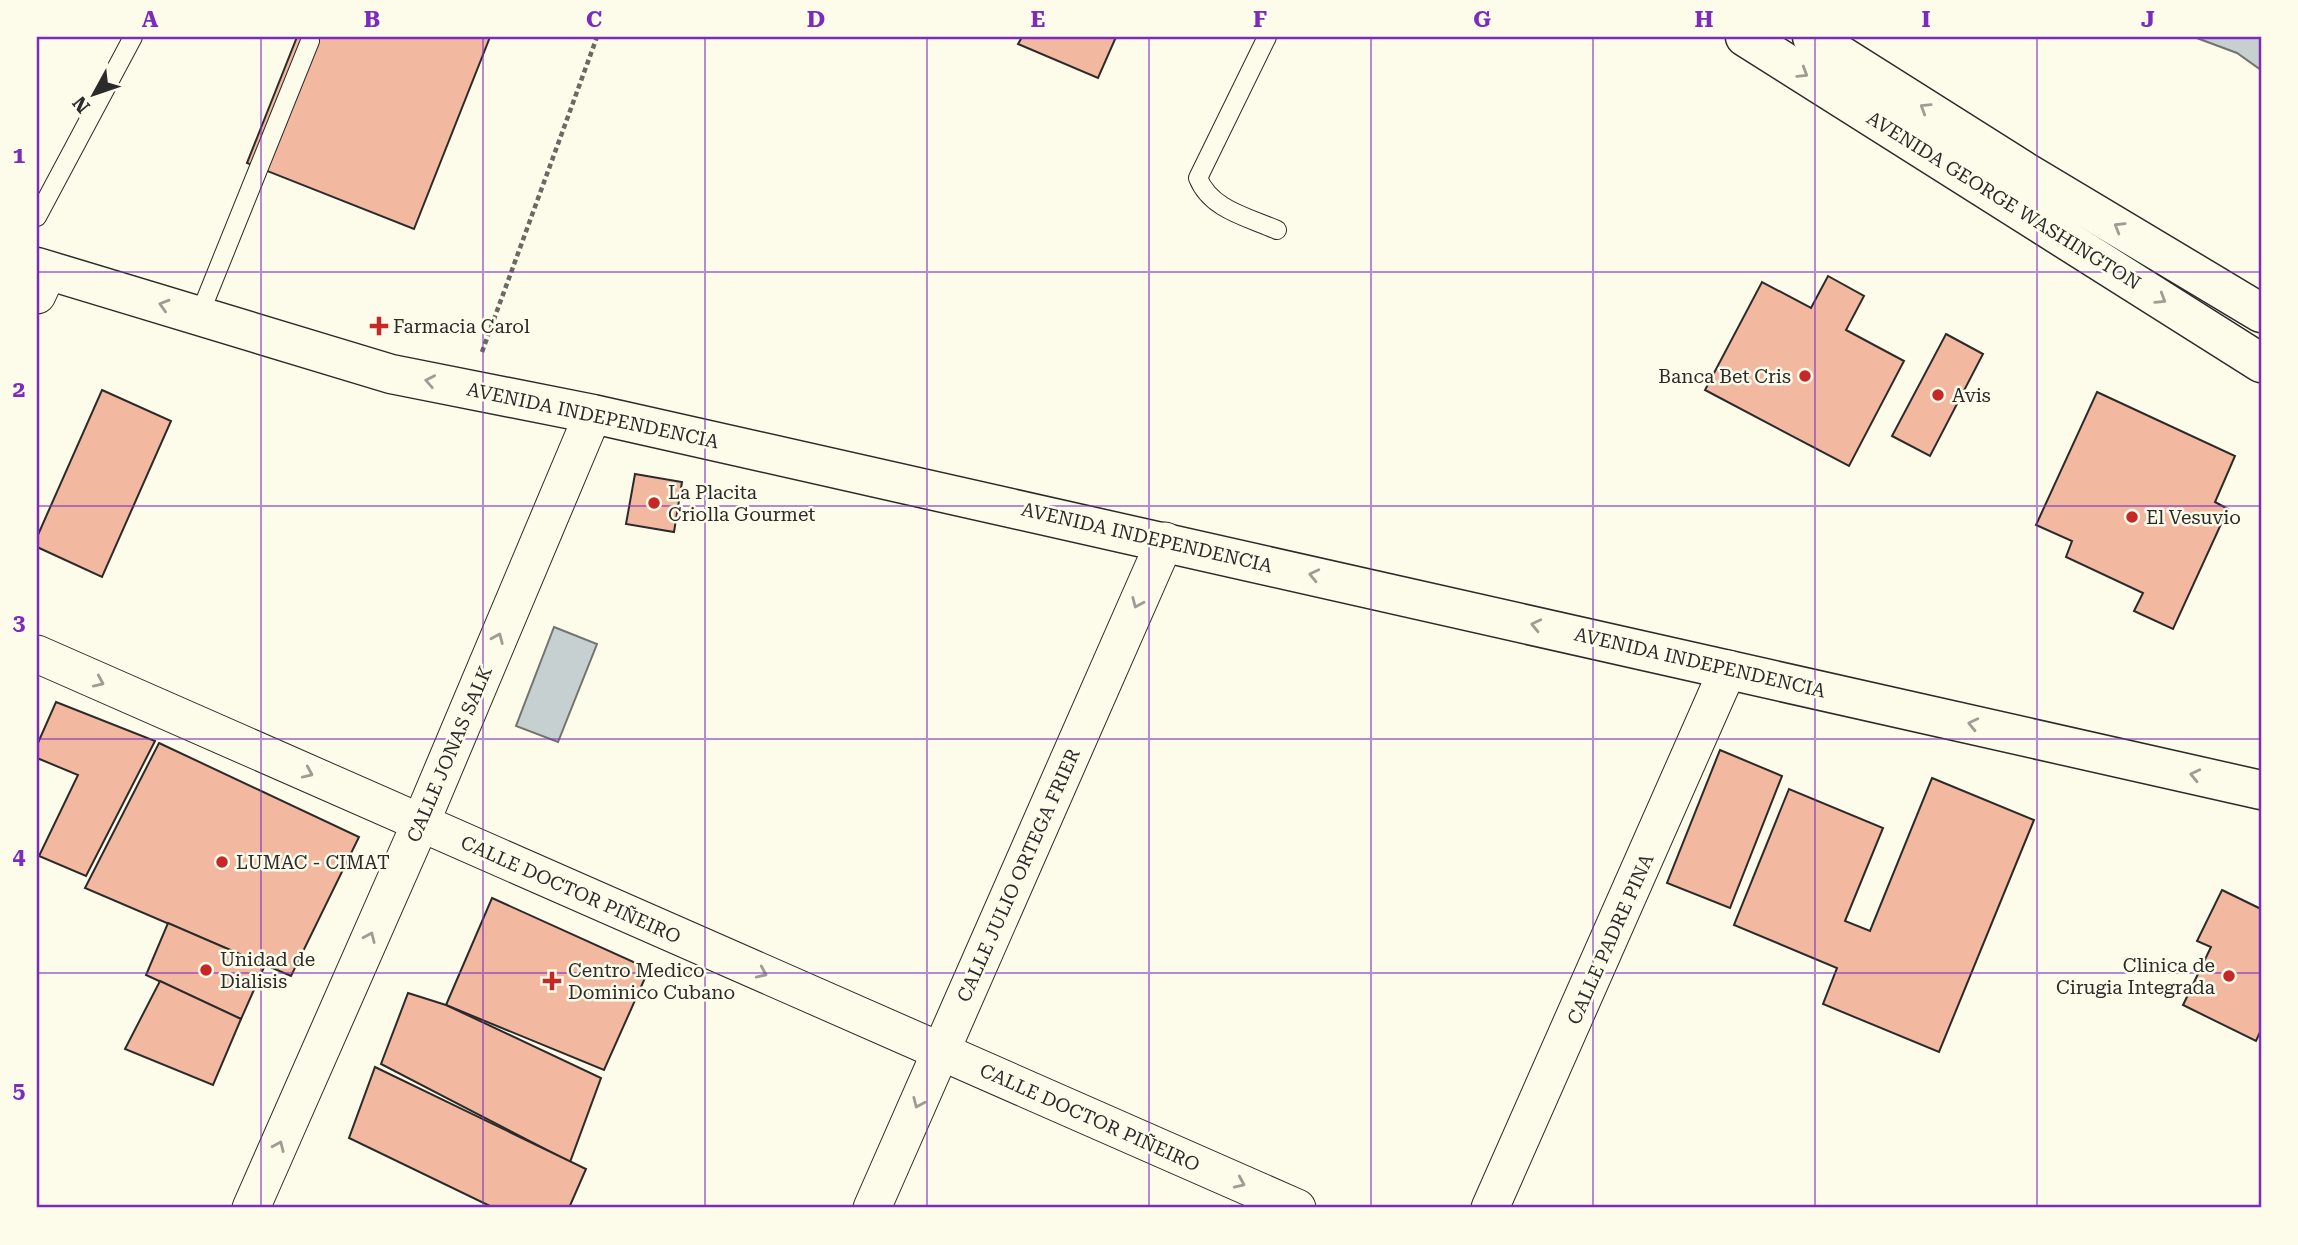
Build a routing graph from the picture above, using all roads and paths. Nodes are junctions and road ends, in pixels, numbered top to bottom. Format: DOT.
graph roads {
  1 [pos="133,37"];
  2 [pos="597,37"];
  3 [pos="1267,37"];
  4 [pos="1745,37"];
  5 [pos="1812,37"];
  6 [pos="310,41"];
  7 [pos="37,217"];
  8 [pos="1277,230"];
  9 [pos="40,278"];
  10 [pos="2261,313"];
  11 [pos="200,316"];
  12 [pos="2261,363"];
  13 [pos="468,389"];
  14 [pos="593,414"];
  15 [pos="1165,541"];
  16 [pos="37,654"];
  17 [pos="1728,669"];
  18 [pos="2261,790"];
  19 [pos="421,822"];
  20 [pos="940,1052"];
  21 [pos="251,1208"];
  22 [pos="872,1208"];
  23 [pos="1297,1208"];
  24 [pos="1490,1208"];
  1 -- 7 [label="lane"];
  2 -- 13 [label="path"];
  3 -- 8 [label="lane"];
  4 -- 12 [label="main road, AVENIDA GEORGE WASHINGTON, one-way"];
  10 -- 5 [label="main road, AVENIDA GEORGE WASHINGTON, one-way"];
  6 -- 11 [label="lane"];
  11 -- 9 [label="main road, AVENIDA INDEPENDENCIA, one-way"];
  13 -- 11 [label="main road, AVENIDA INDEPENDENCIA, one-way"];
  13 -- 14 [label="main road, AVENIDA INDEPENDENCIA"];
  14 -- 15 [label="main road, AVENIDA INDEPENDENCIA"];
  19 -- 14 [label="street, CALLE JONAS SALK, one-way"];
  17 -- 15 [label="main road, AVENIDA INDEPENDENCIA, one-way"];
  15 -- 20 [label="street, CALLE JULIO ORTEGA FRIER, one-way"];
  16 -- 19 [label="street, CALLE DOCTOR PIÑEIRO, one-way"];
  18 -- 17 [label="main road, AVENIDA INDEPENDENCIA, one-way"];
  17 -- 24 [label="street, CALLE PADRE PINA"];
  19 -- 20 [label="street, CALLE DOCTOR PIÑEIRO, one-way"];
  21 -- 19 [label="street, CALLE JONAS SALK, one-way"];
  20 -- 22 [label="street, CALLE JULIO ORTEGA FRIER, one-way"];
  20 -- 23 [label="street, CALLE DOCTOR PIÑEIRO, one-way"];
}
